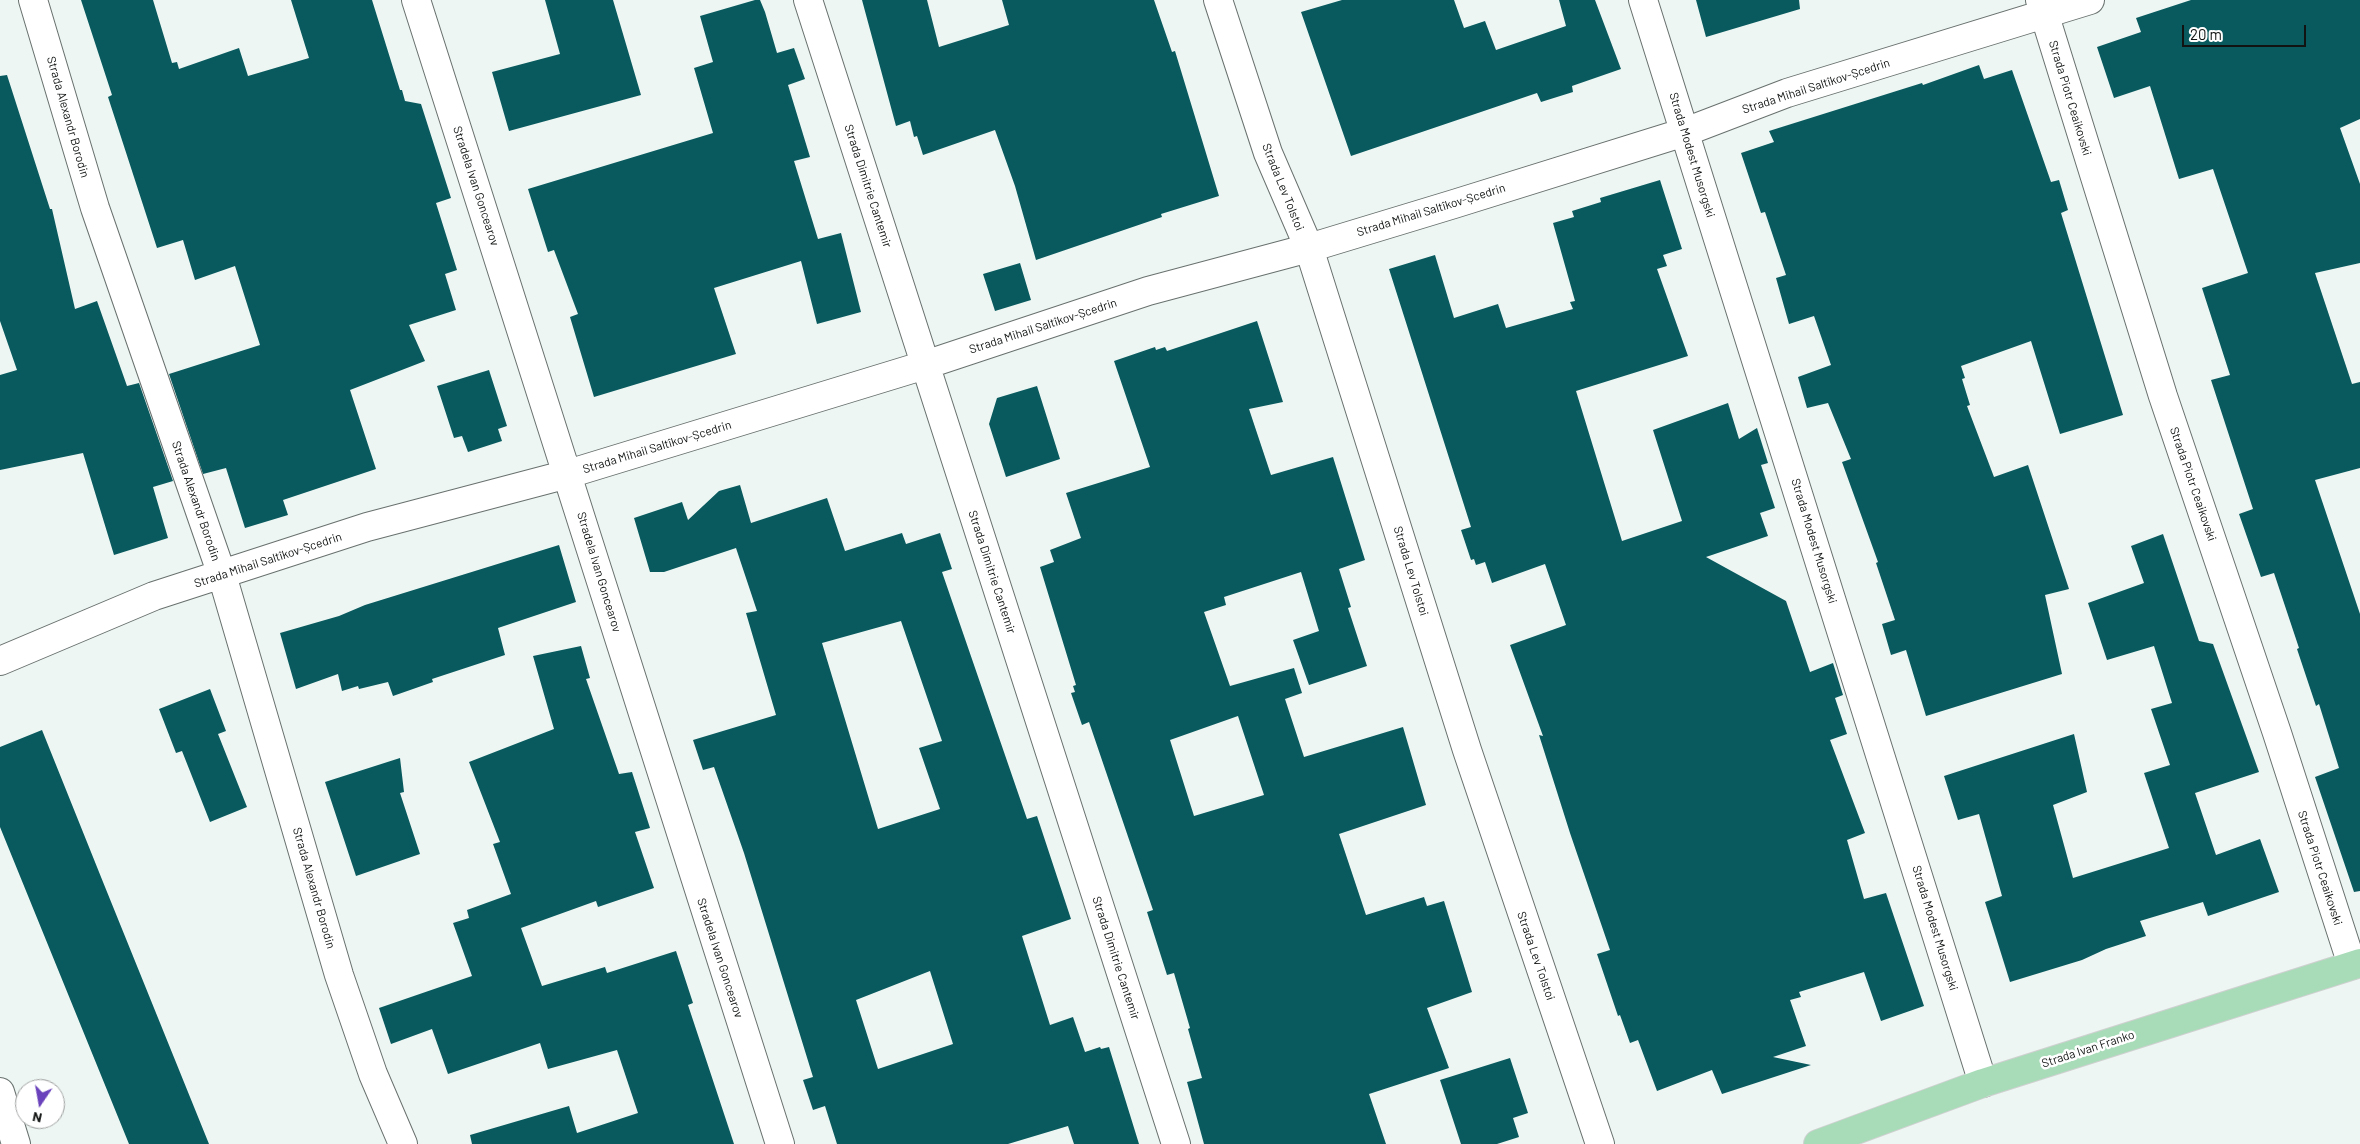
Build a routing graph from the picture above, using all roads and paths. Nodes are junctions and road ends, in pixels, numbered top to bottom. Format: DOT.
graph roads {
  1 [pos="33,0"];
  2 [pos="416,0"];
  3 [pos="808,0"];
  4 [pos="1218,0"];
  5 [pos="1644,0"];
  6 [pos="2090,0"];
  7 [pos="2042,7"];
  8 [pos="1685,132"];
  9 [pos="1309,248"];
  10 [pos="925,365"];
  11 [pos="568,474"];
  12 [pos="222,575"];
  13 [pos="0,661"];
  14 [pos="2356,964"];
  15 [pos="1983,1083"];
  16 [pos="0,1092"];
  17 [pos="1830,1142"];
  18 [pos="16,1144"];
  19 [pos="403,1144"];
  20 [pos="780,1144"];
  21 [pos="1176,1144"];
  22 [pos="1600,1144"];
  1 -- 12 [label="street, Strada Alexandr Borodin"];
  2 -- 11 [label="street, Stradela Ivan Goncearov"];
  3 -- 10 [label="street, Strada Dimitrie Cantemir"];
  4 -- 9 [label="street, Strada Lev Tolstoi"];
  5 -- 8 [label="street, Strada Modest Musorgski"];
  6 -- 7 [label="street, Strada Mihail Saltîkov-Șcedrin"];
  7 -- 8 [label="street, Strada Mihail Saltîkov-Șcedrin"];
  7 -- 14 [label="street, Strada Piotr Ceaikovski"];
  8 -- 9 [label="street, Strada Mihail Saltîkov-Șcedrin"];
  8 -- 15 [label="street, Strada Modest Musorgski"];
  9 -- 10 [label="street, Strada Mihail Saltîkov-Șcedrin"];
  9 -- 22 [label="street, Strada Lev Tolstoi"];
  10 -- 11 [label="street, Strada Mihail Saltîkov-Șcedrin"];
  10 -- 21 [label="street, Strada Dimitrie Cantemir"];
  11 -- 12 [label="street, Strada Mihail Saltîkov-Șcedrin"];
  11 -- 20 [label="street, Stradela Ivan Goncearov"];
  12 -- 13 [label="street, Strada Mihail Saltîkov-Șcedrin"];
  12 -- 19 [label="street, Strada Alexandr Borodin"];
  14 -- 15 [label="main road, Strada Ivan Franko"];
  15 -- 17 [label="main road, Strada Ivan Franko"];
  16 -- 18 [label="street"];
}
